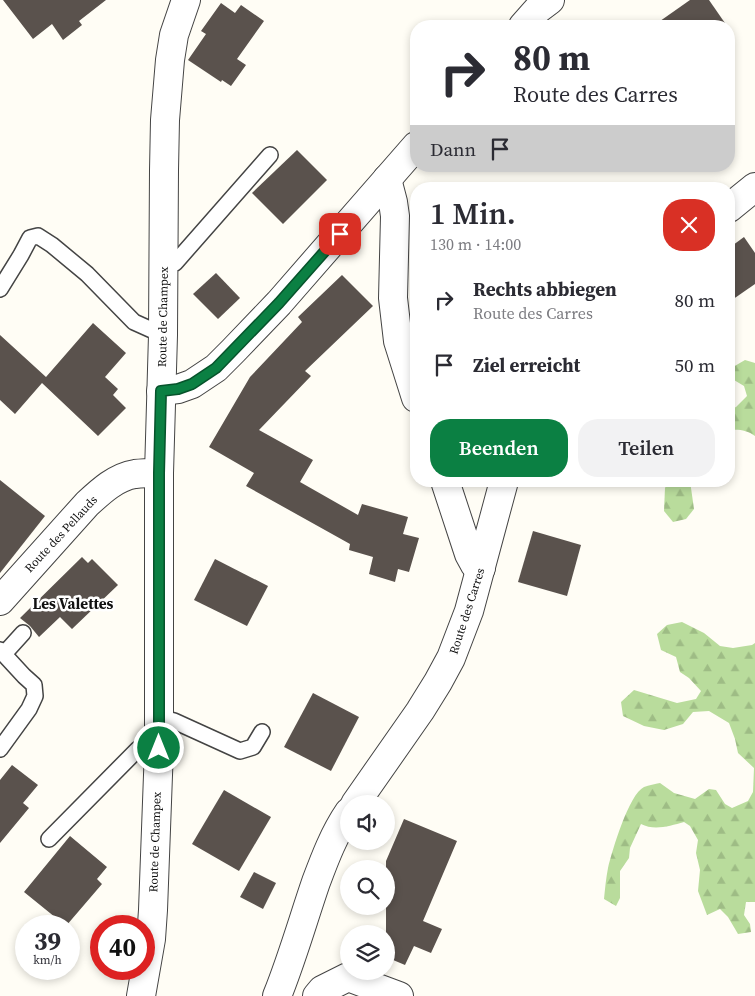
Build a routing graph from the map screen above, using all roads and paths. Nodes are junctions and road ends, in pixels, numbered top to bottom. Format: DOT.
graph roads {
  1 [pos="186,0"];
  2 [pos="550,0"];
  3 [pos="534,20"];
  4 [pos="410,153"];
  5 [pos="270,155"];
  6 [pos="387,179"];
  7 [pos="755,188"];
  8 [pos="735,203"];
  9 [pos="164,264"];
  10 [pos="0,290"];
  11 [pos="163,335"];
  12 [pos="410,379"];
  13 [pos="161,391"];
  14 [pos="159,473"];
  15 [pos="447,487"];
  16 [pos="502,487"];
  17 [pos="481,568"];
  18 [pos="0,601"];
  19 [pos="23,632"];
  20 [pos="2,652"];
  21 [pos="158,718"];
  22 [pos="262,732"];
  23 [pos="159,748"];
  24 [pos="0,749"];
  25 [pos="361,795"];
  26 [pos="340,828"];
  27 [pos="50,839"];
  28 [pos="142,996"];
  29 [pos="278,996"];
  30 [pos="317,996"];
  31 [pos="399,996"];
  1 -- 9 [label="street, Route de Champex"];
  2 -- 3 [label="street"];
  4 -- 6 [label="street"];
  5 -- 9 [label="lane"];
  6 -- 12 [label="street"];
  6 -- 13 [label="street"];
  7 -- 8 [label="street"];
  9 -- 11 [label="street, Route de Champex"];
  10 -- 11 [label="lane"];
  11 -- 13 [label="street, Route de Champex"];
  13 -- 14 [label="street, Route de Champex"];
  14 -- 18 [label="street, Route des Pellauds"];
  14 -- 21 [label="street, Route de Champex"];
  15 -- 17 [label="street"];
  16 -- 17 [label="street, Route des Carres"];
  17 -- 25 [label="street, Route des Carres"];
  19 -- 20 [label="lane"];
  20 -- 24 [label="lane"];
  21 -- 22 [label="lane"];
  21 -- 23 [label="street, Route de Champex"];
  23 -- 27 [label="lane"];
  23 -- 28 [label="street, Route de Champex"];
  26 -- 29 [label="street"];
  30 -- 31 [label="street"];
}
